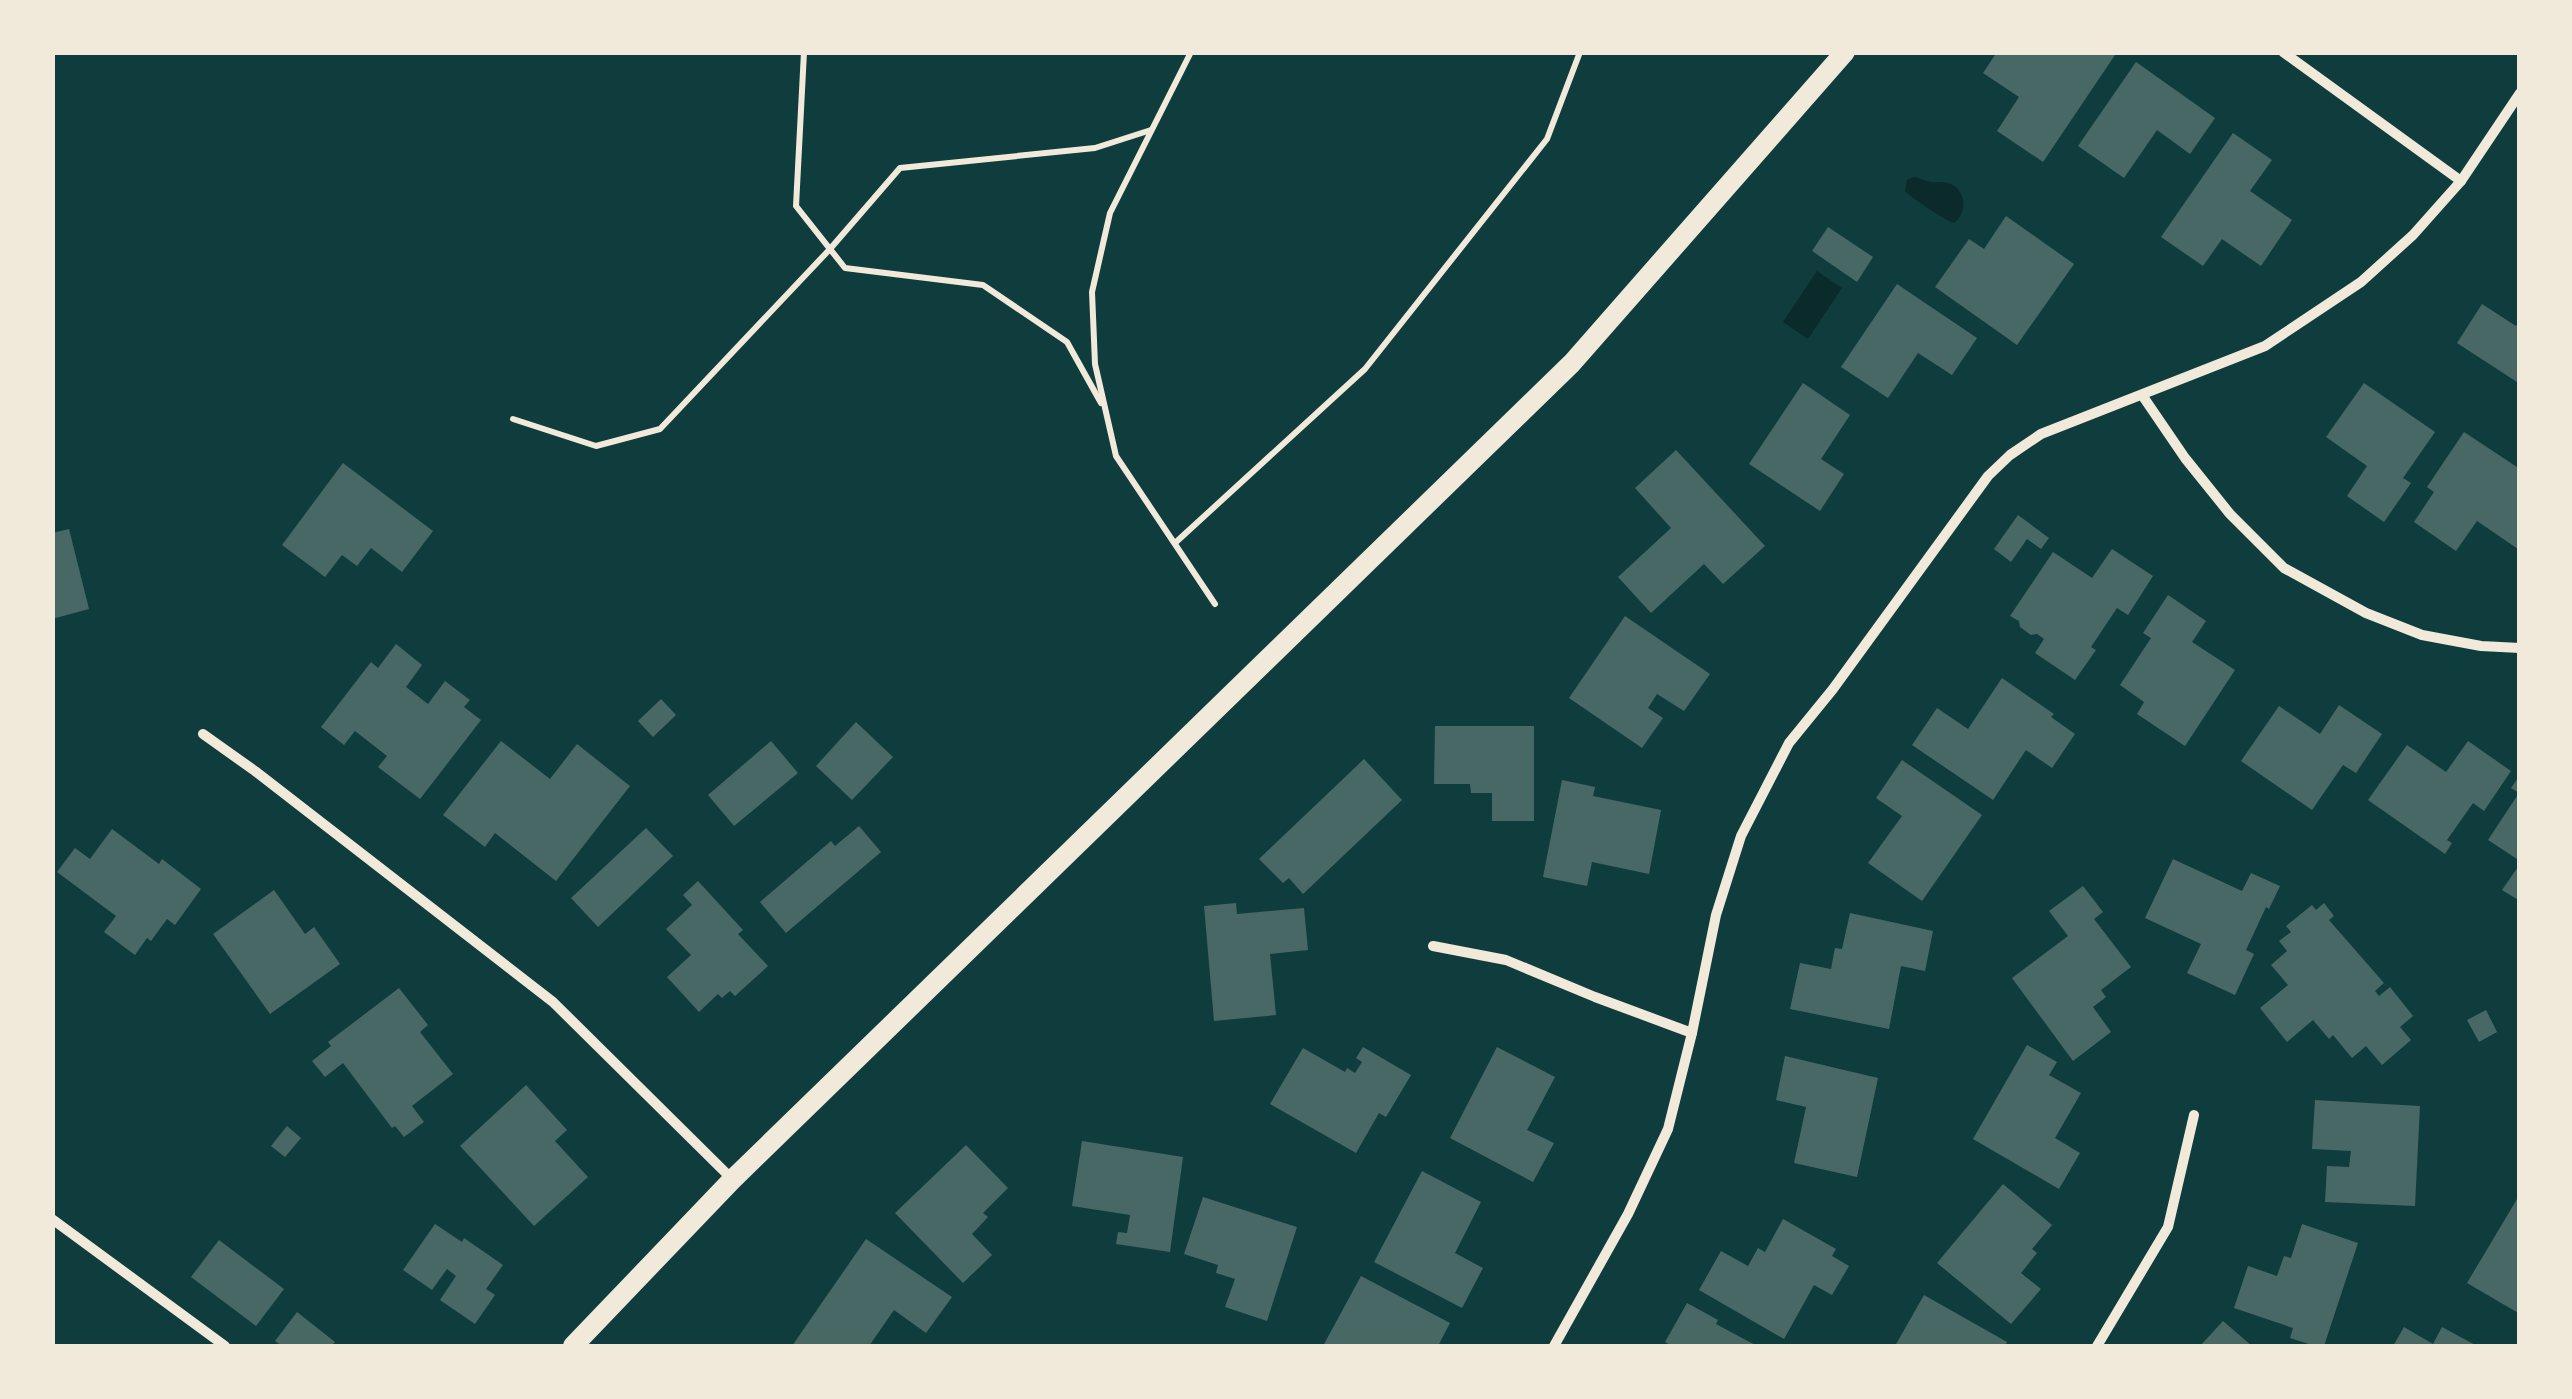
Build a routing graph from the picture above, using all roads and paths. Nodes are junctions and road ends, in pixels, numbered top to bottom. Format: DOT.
graph roads {
  1 [pos="804,52"];
  2 [pos="1191,52"];
  3 [pos="1580,52"];
  4 [pos="1845,52"];
  5 [pos="2283,52"];
  6 [pos="2520,93"];
  7 [pos="1151,130"];
  8 [pos="2461,181"];
  9 [pos="830,249"];
  10 [pos="2142,395"];
  11 [pos="1106,412"];
  12 [pos="513,418"];
  13 [pos="1175,543"];
  14 [pos="1215,604"];
  15 [pos="2520,648"];
  16 [pos="203,734"];
  17 [pos="1433,946"];
  18 [pos="1692,1033"];
  19 [pos="2194,1114"];
  20 [pos="732,1180"];
  21 [pos="52,1219"];
  22 [pos="226,1346"];
  23 [pos="573,1346"];
  24 [pos="1554,1346"];
  25 [pos="2097,1346"];
  1 -- 9 [label="path"];
  2 -- 7 [label="path"];
  3 -- 13 [label="path"];
  4 -- 20 [label="main road"];
  5 -- 8 [label="street"];
  6 -- 8 [label="street"];
  7 -- 9 [label="path"];
  7 -- 11 [label="path"];
  8 -- 10 [label="street"];
  9 -- 11 [label="path"];
  9 -- 12 [label="path"];
  10 -- 15 [label="street"];
  10 -- 18 [label="street"];
  11 -- 13 [label="path"];
  13 -- 14 [label="path"];
  16 -- 20 [label="street"];
  17 -- 18 [label="street"];
  18 -- 24 [label="street"];
  19 -- 25 [label="street"];
  20 -- 23 [label="main road"];
  21 -- 22 [label="street"];
}
